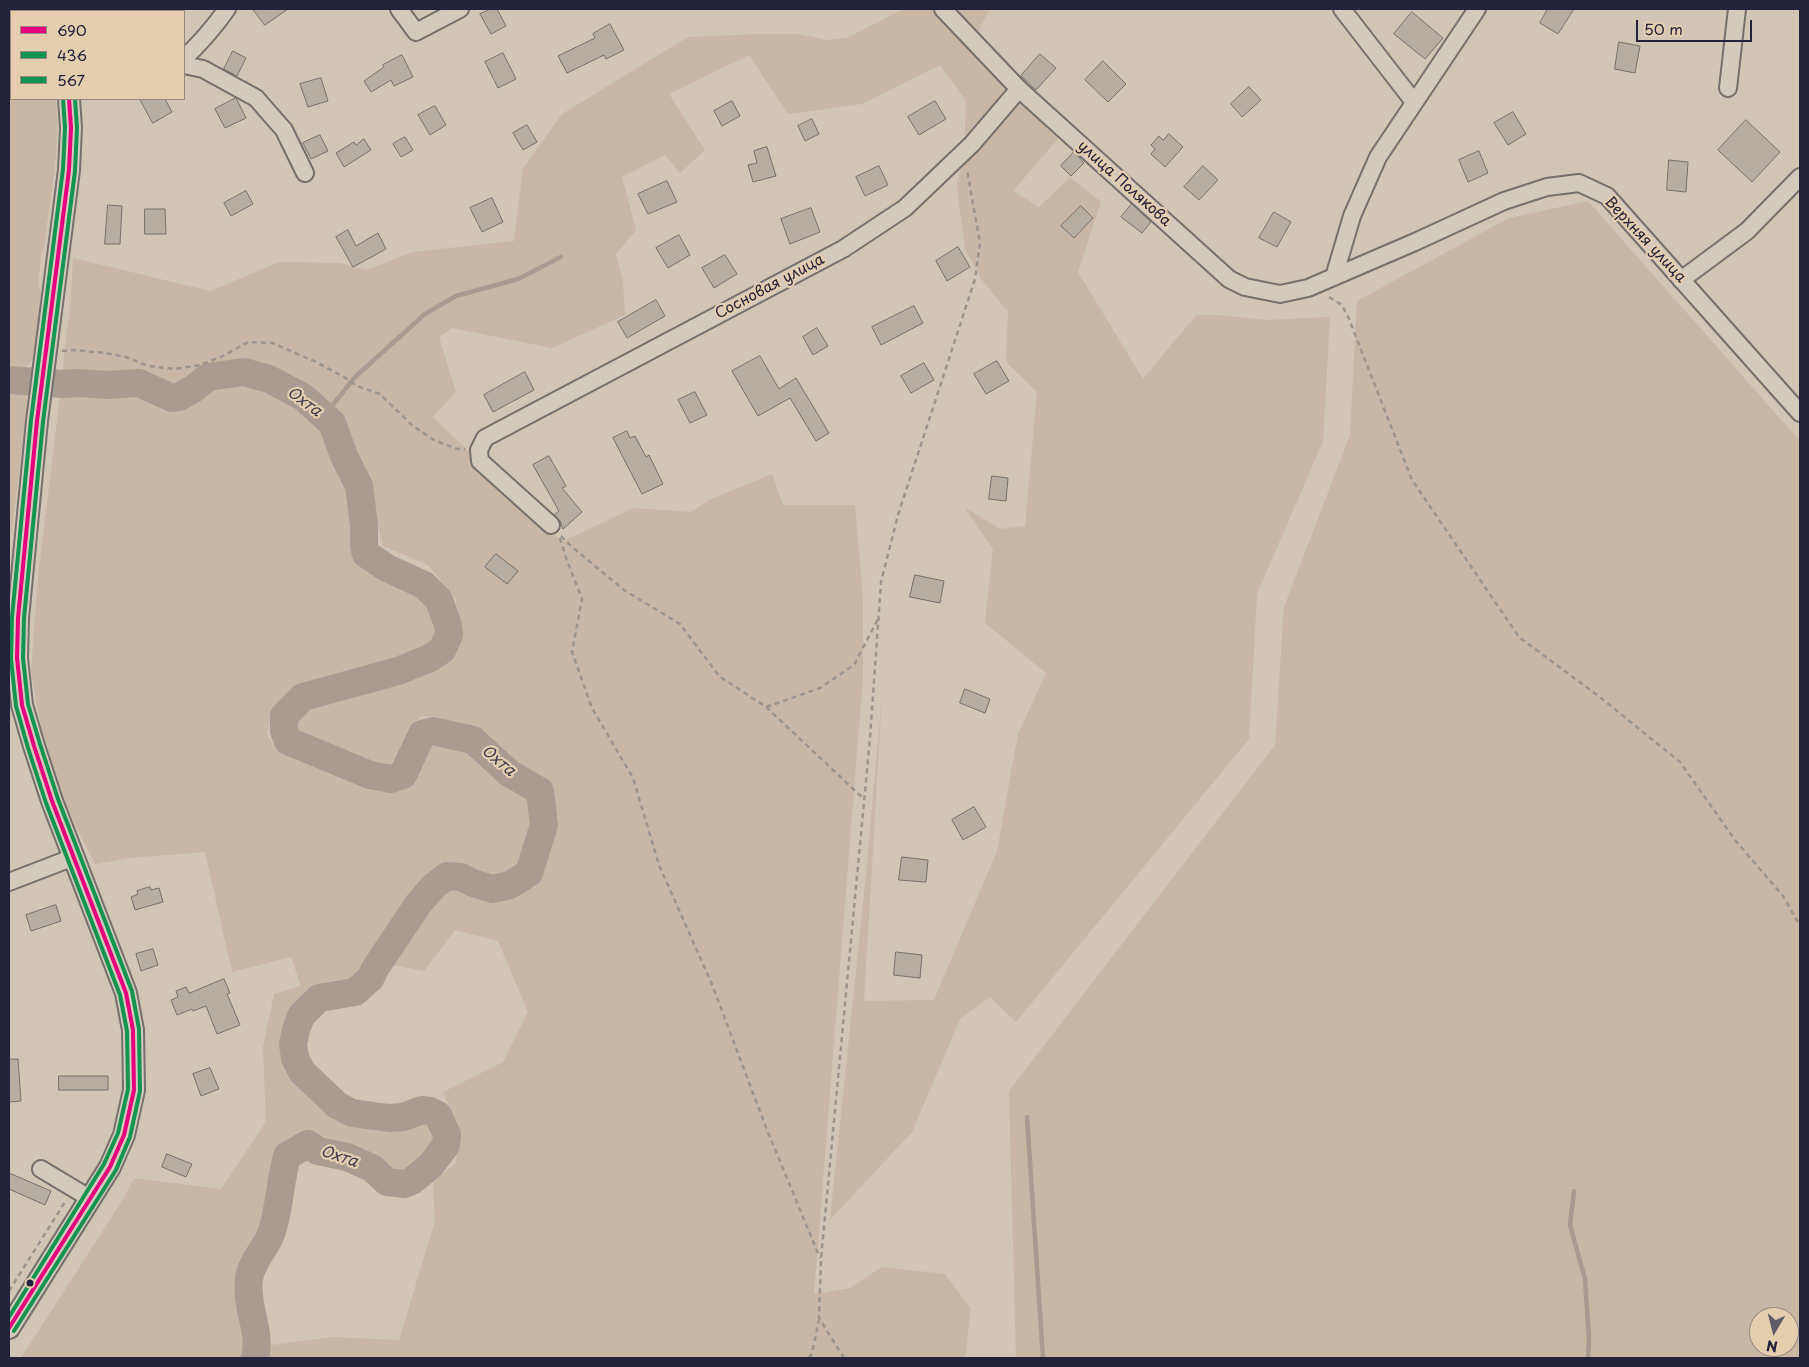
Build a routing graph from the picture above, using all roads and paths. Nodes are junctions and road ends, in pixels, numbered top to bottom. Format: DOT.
graph roads {
  1 [pos="226,9"];
  2 [pos="399,9"];
  3 [pos="460,9"];
  4 [pos="943,9"];
  5 [pos="1342,9"];
  6 [pos="1477,9"];
  7 [pos="1738,9"];
  8 [pos="185,57"];
  9 [pos="185,65"];
  10 [pos="1728,88"];
  11 [pos="1019,89"];
  12 [pos="69,100"];
  13 [pos="1414,102"];
  14 [pos="964,152"];
  15 [pos="304,172"];
  16 [pos="1800,176"];
  17 [pos="1334,277"];
  18 [pos="1682,280"];
  19 [pos="1308,288"];
  20 [pos="45,354"];
  21 [pos="1800,413"];
  22 [pos="482,444"];
  23 [pos="551,526"];
  24 [pos="879,618"];
  25 [pos="13,657"];
  26 [pos="766,707"];
  27 [pos="864,799"];
  28 [pos="74,857"];
  29 [pos="9,882"];
  30 [pos="1800,926"];
  31 [pos="41,1169"];
  32 [pos="74,1189"];
  33 [pos="91,1199"];
  34 [pos="821,1260"];
  35 [pos="9,1291"];
  36 [pos="819,1318"];
  37 [pos="9,1328"];
  38 [pos="809,1358"];
  39 [pos="844,1358"];
  1 -- 8 [label="street"];
  2 -- 3 [label="street"];
  4 -- 11 [label="street, улица Полякова"];
  5 -- 13 [label="street"];
  6 -- 13 [label="street"];
  7 -- 10 [label="street"];
  9 -- 15 [label="street"];
  11 -- 14 [label="street, Сосновая улица"];
  11 -- 19 [label="street, улица Полякова"];
  12 -- 20 [label="main road"];
  13 -- 17 [label="street"];
  14 -- 22 [label="street, Сосновая улица"];
  14 -- 24 [label="path"];
  16 -- 18 [label="street"];
  17 -- 18 [label="street, Верхняя улица"];
  17 -- 19 [label="street, улица Полякова"];
  18 -- 21 [label="street, Верхняя улица"];
  19 -- 30 [label="path"];
  20 -- 22 [label="path"];
  20 -- 25 [label="main road"];
  22 -- 23 [label="street"];
  24 -- 26 [label="path"];
  24 -- 27 [label="path"];
  25 -- 28 [label="main road"];
  26 -- 27 [label="path"];
  26 -- 34 [label="path"];
  27 -- 34 [label="path"];
  28 -- 29 [label="street"];
  28 -- 33 [label="main road"];
  31 -- 32 [label="street"];
  32 -- 33 [label="street"];
  32 -- 35 [label="path"];
  33 -- 37 [label="main road"];
  34 -- 36 [label="path"];
  36 -- 38 [label="path"];
  36 -- 39 [label="path"];
}
